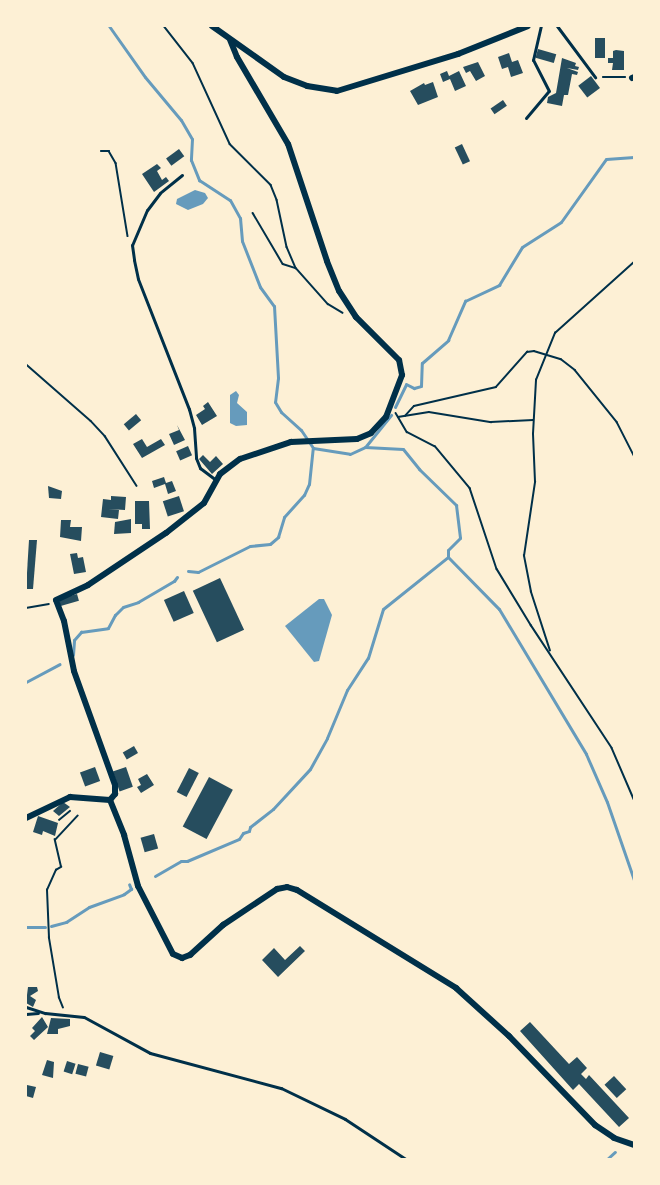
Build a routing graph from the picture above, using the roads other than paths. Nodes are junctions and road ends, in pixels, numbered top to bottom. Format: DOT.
graph roads {
  1 [pos="212,26"];
  2 [pos="528,26"];
  3 [pos="541,26"];
  4 [pos="557,26"];
  5 [pos="230,40"];
  6 [pos="595,77"];
  7 [pos="526,118"];
  8 [pos="182,174"];
  9 [pos="216,480"];
  10 [pos="110,800"];
  11 [pos="26,818"];
  12 [pos="26,1007"];
  13 [pos="40,1012"];
  14 [pos="26,1014"];
  15 [pos="634,1145"];
  16 [pos="407,1160"];
  1 -- 5 [label="street"];
  2 -- 5 [label="street"];
  3 -- 7 [label="lane"];
  4 -- 6 [label="lane"];
  5 -- 9 [label="street"];
  8 -- 9 [label="lane"];
  9 -- 10 [label="street"];
  10 -- 11 [label="street"];
  10 -- 15 [label="street"];
  12 -- 13 [label="lane"];
  13 -- 14 [label="lane"];
  13 -- 16 [label="lane"];
}
